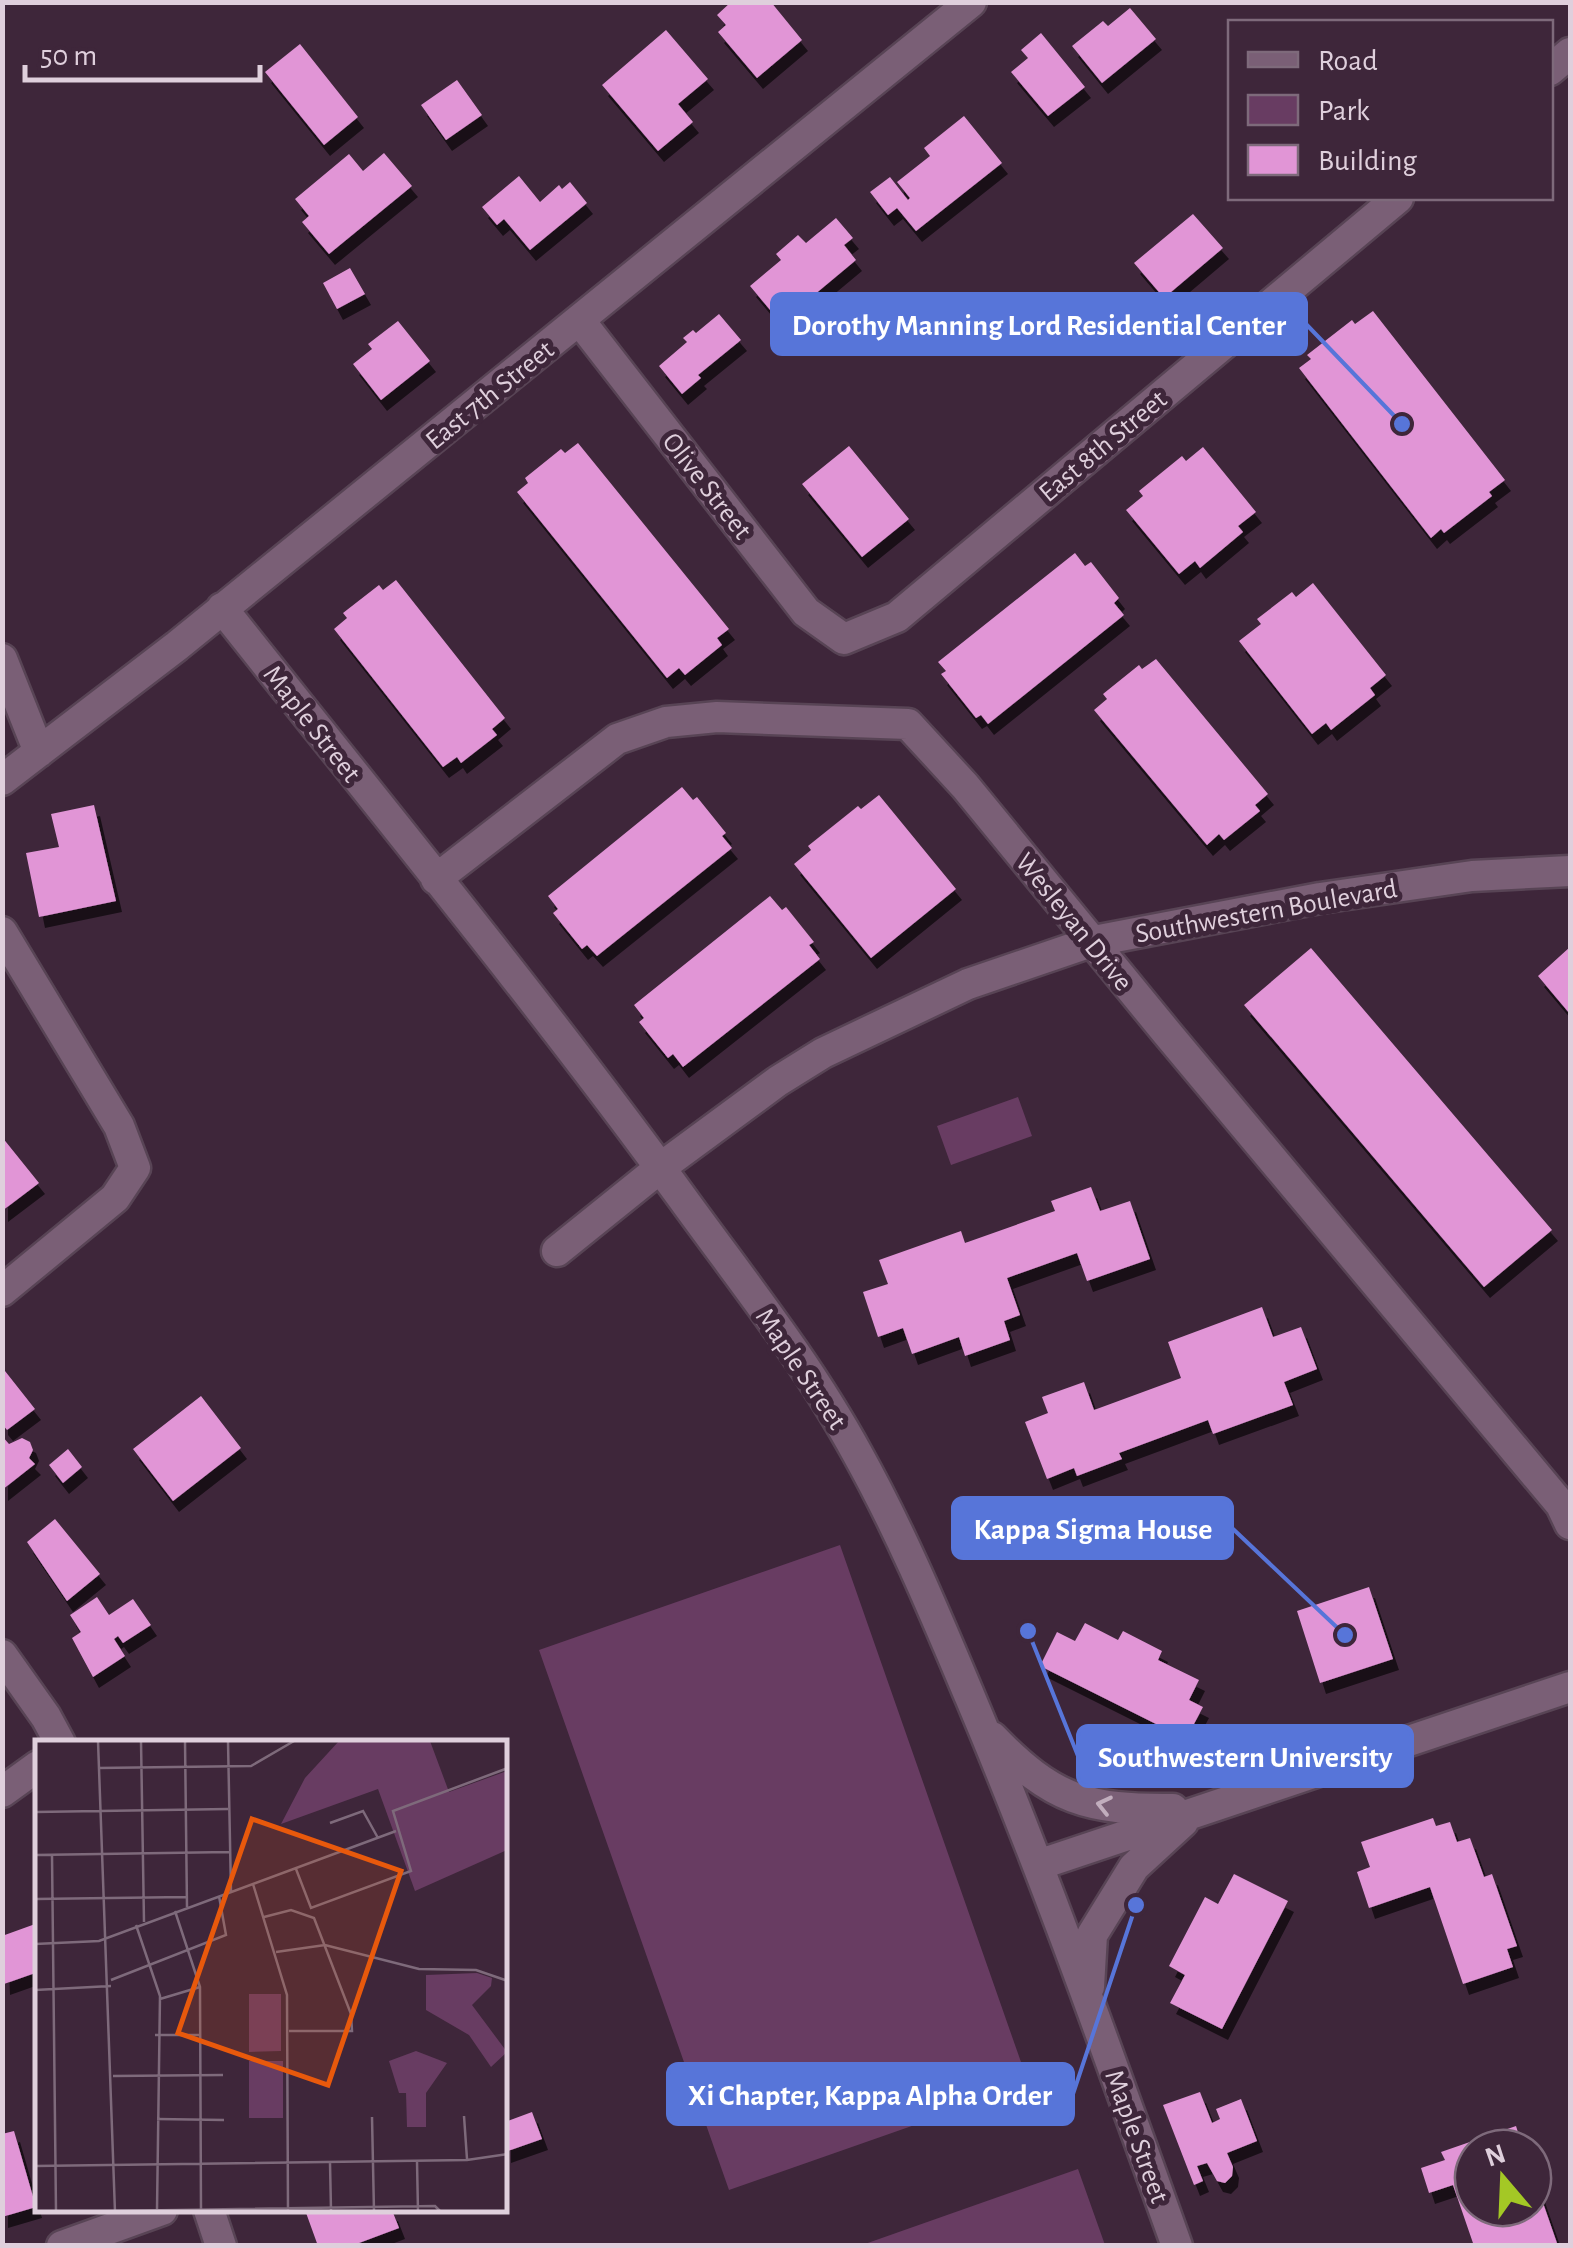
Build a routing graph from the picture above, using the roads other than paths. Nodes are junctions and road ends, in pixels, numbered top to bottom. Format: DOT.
graph roads {
  1 [pos="971,2"];
  2 [pos="1396,200"];
  3 [pos="580,321"];
  4 [pos="222,608"];
  5 [pos="844,640"];
  6 [pos="2,659"];
  7 [pos="39,752"];
  8 [pos="2,780"];
  9 [pos="1570,871"];
  10 [pos="436,879"];
  11 [pos="2,932"];
  12 [pos="1094,941"];
  13 [pos="660,1168"];
  14 [pos="557,1251"];
  15 [pos="2,1291"];
  16 [pos="1570,1524"];
  17 [pos="2,1655"];
  18 [pos="1570,1687"];
  19 [pos="982,1725"];
  20 [pos="58,1740"];
  21 [pos="35,1768"];
  22 [pos="2,1792"];
  23 [pos="1201,1808"];
  24 [pos="1038,1865"];
  25 [pos="1088,2000"];
  26 [pos="154,2213"];
  27 [pos="210,2213"];
  28 [pos="62,2246"];
  29 [pos="222,2246"];
  30 [pos="1177,2246"];
  1 -- 3 [label="street, East 7th Street"];
  2 -- 5 [label="street, East 8th Street"];
  3 -- 4 [label="street, East 7th Street"];
  3 -- 5 [label="street, Olive Street"];
  4 -- 7 [label="street, East 7th Street"];
  4 -- 10 [label="street, Maple Street"];
  6 -- 7 [label="street"];
  7 -- 8 [label="street, East 7th Street"];
  9 -- 12 [label="street, Southwestern Boulevard"];
  10 -- 12 [label="street, Wesleyan Drive"];
  10 -- 13 [label="street, Maple Street"];
  11 -- 15 [label="street"];
  12 -- 13 [label="street, Southwestern Boulevard"];
  12 -- 16 [label="street, Wesleyan Drive"];
  13 -- 14 [label="street, Southwestern Boulevard"];
  13 -- 19 [label="street, Maple Street"];
  17 -- 20 [label="street"];
  18 -- 23 [label="street"];
  23 -- 19 [label="street, one-way"];
  19 -- 24 [label="street, Maple Street"];
  21 -- 22 [label="street"];
  23 -- 24 [label="street"];
  23 -- 25 [label="street"];
  24 -- 25 [label="street, Maple Street"];
  25 -- 30 [label="street, Maple Street"];
  26 -- 28 [label="street"];
  27 -- 29 [label="street"];
}
